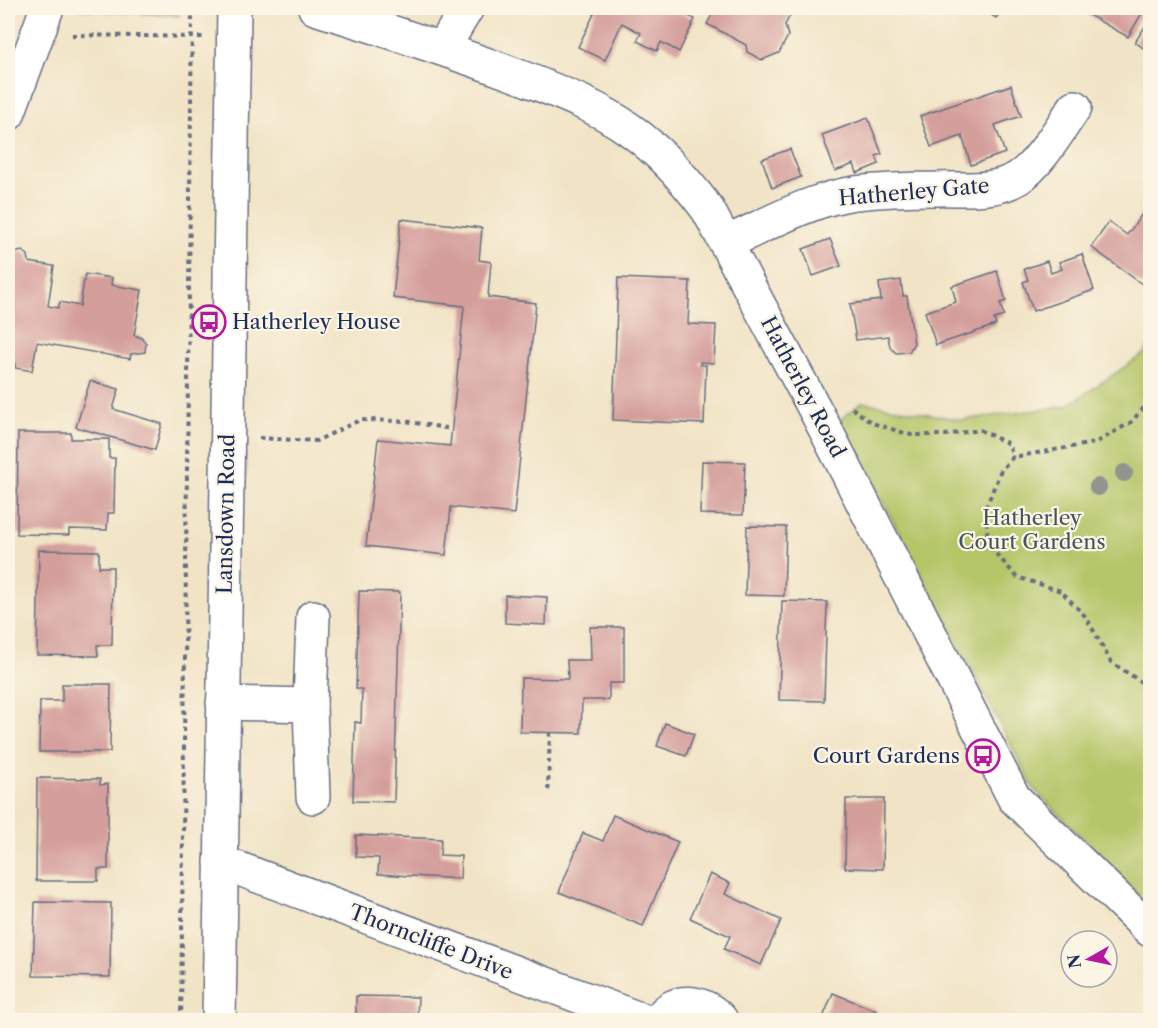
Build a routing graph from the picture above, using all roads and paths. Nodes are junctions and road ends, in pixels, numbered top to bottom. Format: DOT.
graph roads {
  1 [pos="189,8"];
  2 [pos="315,8"];
  3 [pos="467,8"];
  4 [pos="42,21"];
  5 [pos="234,22"];
  6 [pos="191,37"];
  7 [pos="443,48"];
  8 [pos="1075,107"];
  9 [pos="8,114"];
  10 [pos="726,243"];
  11 [pos="1150,401"];
  12 [pos="819,417"];
  13 [pos="451,429"];
  14 [pos="227,436"];
  15 [pos="1013,458"];
  16 [pos="313,617"];
  17 [pos="1150,688"];
  18 [pos="223,702"];
  19 [pos="310,705"];
  20 [pos="550,732"];
  21 [pos="552,789"];
  22 [pos="313,796"];
  23 [pos="221,862"];
  24 [pos="1150,930"];
  25 [pos="181,1020"];
  26 [pos="219,1020"];
  27 [pos="642,1020"];
  28 [pos="659,1020"];
  29 [pos="721,1020"];
  1 -- 6 [label="path"];
  2 -- 7 [label="main road, Hatherley Road"];
  3 -- 7 [label="main road"];
  4 -- 6 [label="path"];
  4 -- 9 [label="main road"];
  5 -- 6 [label="path"];
  5 -- 14 [label="main road, Lansdown Road"];
  6 -- 25 [label="path"];
  7 -- 10 [label="main road, Hatherley Road"];
  8 -- 10 [label="main road, Hatherley Gate"];
  10 -- 12 [label="main road, Hatherley Road"];
  11 -- 15 [label="path"];
  12 -- 15 [label="path"];
  12 -- 24 [label="main road, Hatherley Road"];
  13 -- 14 [label="path"];
  14 -- 18 [label="main road, Lansdown Road"];
  15 -- 17 [label="path"];
  16 -- 19 [label="main road"];
  18 -- 19 [label="main road"];
  18 -- 23 [label="main road, Lansdown Road"];
  19 -- 22 [label="main road"];
  20 -- 21 [label="path"];
  23 -- 26 [label="main road, Lansdown Road"];
  23 -- 27 [label="main road, Thorncliffe Drive"];
  28 -- 29 [label="main road"];
}
